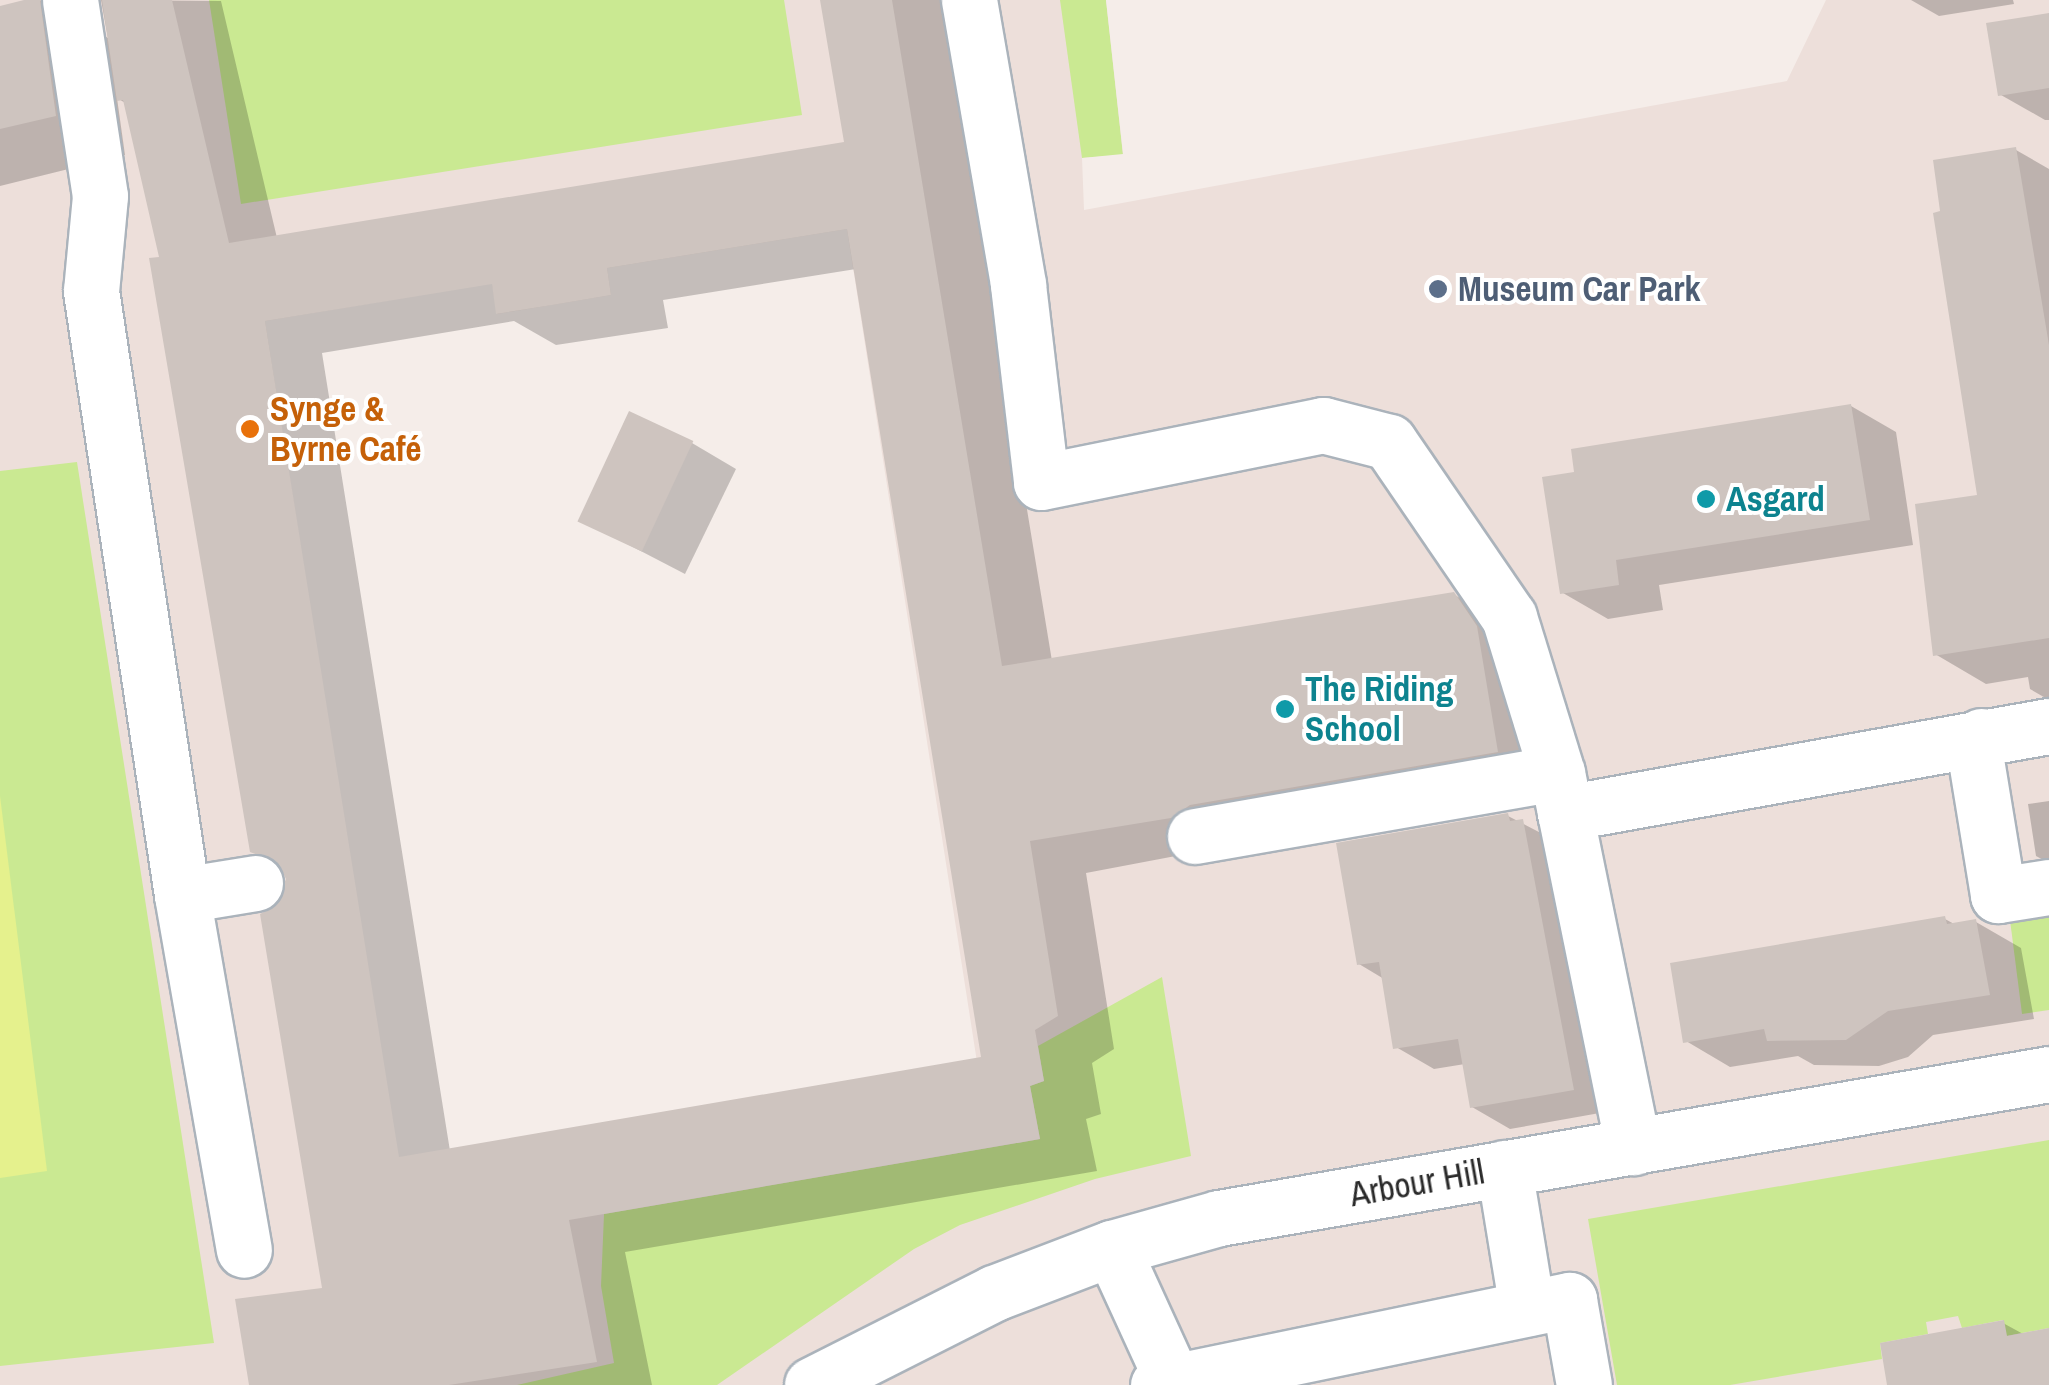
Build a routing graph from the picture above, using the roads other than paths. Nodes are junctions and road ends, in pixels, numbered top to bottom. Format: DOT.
graph roads {
  1 [pos="70,0"];
  2 [pos="969,0"];
  3 [pos="2049,726"];
  4 [pos="1981,736"];
  5 [pos="1561,793"];
  6 [pos="1195,836"];
  7 [pos="255,883"];
  8 [pos="2049,887"];
  9 [pos="182,894"];
  10 [pos="2049,1074"];
  11 [pos="1633,1146"];
  12 [pos="1504,1168"];
  13 [pos="1112,1248"];
  14 [pos="244,1250"];
  15 [pos="1527,1308"];
  16 [pos="842,1378"];
  17 [pos="1165,1382"];
  18 [pos="1584,1385"];
  1 -- 9 [label="street"];
  2 -- 5 [label="street"];
  3 -- 4 [label="street"];
  4 -- 5 [label="street"];
  4 -- 8 [label="street"];
  5 -- 6 [label="street"];
  5 -- 11 [label="street"];
  7 -- 9 [label="street"];
  9 -- 14 [label="street"];
  10 -- 11 [label="street, Arbour Hill"];
  11 -- 12 [label="street, Arbour Hill"];
  12 -- 13 [label="street, Arbour Hill"];
  12 -- 15 [label="street"];
  13 -- 16 [label="street, Arbour Hill"];
  13 -- 17 [label="street"];
  15 -- 17 [label="street"];
  15 -- 18 [label="street"];
}
